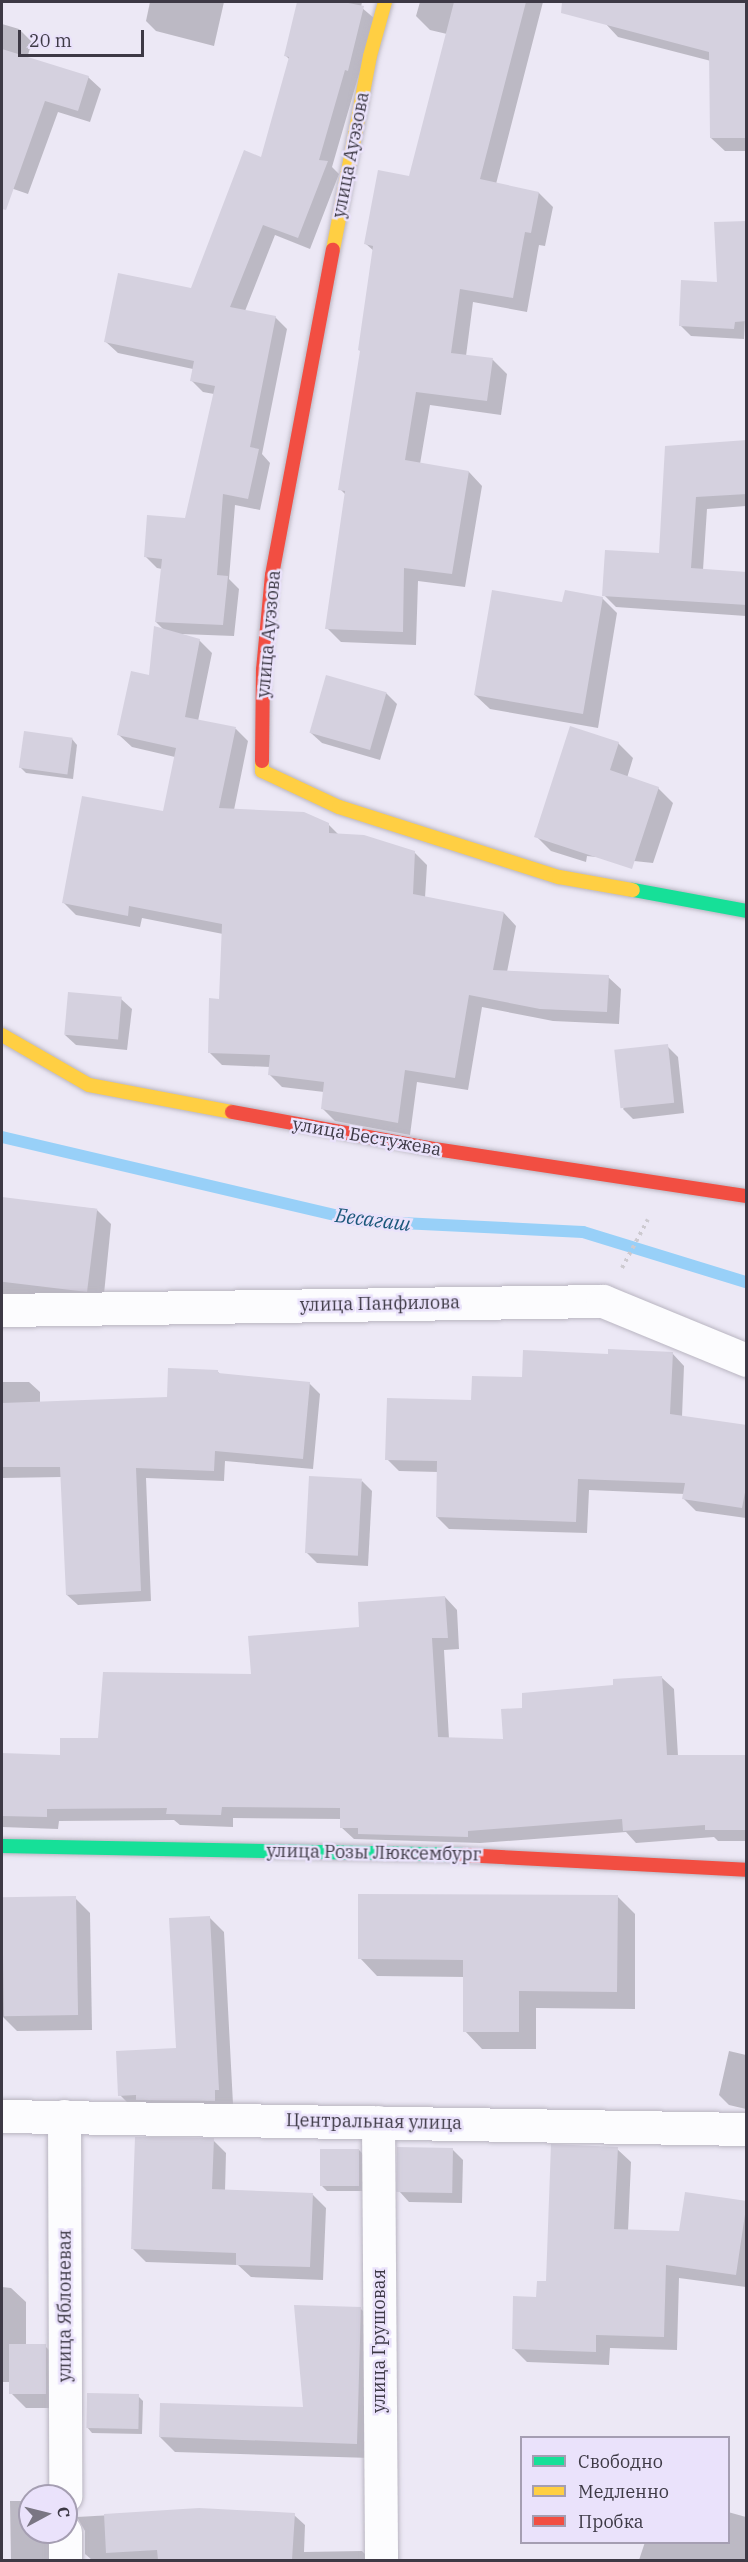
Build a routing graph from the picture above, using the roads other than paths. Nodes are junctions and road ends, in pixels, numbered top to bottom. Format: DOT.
graph roads {
  1 [pos="385,2"];
  2 [pos="747,910"];
  3 [pos="2,1035"];
  4 [pos="747,1196"];
  5 [pos="2,1310"];
  6 [pos="747,1360"];
  7 [pos="2,1846"];
  8 [pos="747,1870"];
  9 [pos="2,2115"];
  10 [pos="64,2116"];
  11 [pos="378,2122"];
  12 [pos="747,2129"];
  13 [pos="65,2484"];
  14 [pos="65,2544"];
  15 [pos="65,2560"];
  16 [pos="381,2560"];
  1 -- 2 [label="street, улица Ауэзова"];
  3 -- 4 [label="street, улица Бестужева"];
  5 -- 6 [label="street, улица Панфилова"];
  7 -- 8 [label="street, улица Розы Люксембург"];
  9 -- 10 [label="street, Центральная улица"];
  10 -- 11 [label="street, Центральная улица"];
  10 -- 13 [label="street, улица Яблоневая"];
  11 -- 12 [label="street, Центральная улица"];
  11 -- 16 [label="street, улица Грушовая"];
  14 -- 15 [label="street"];
}
